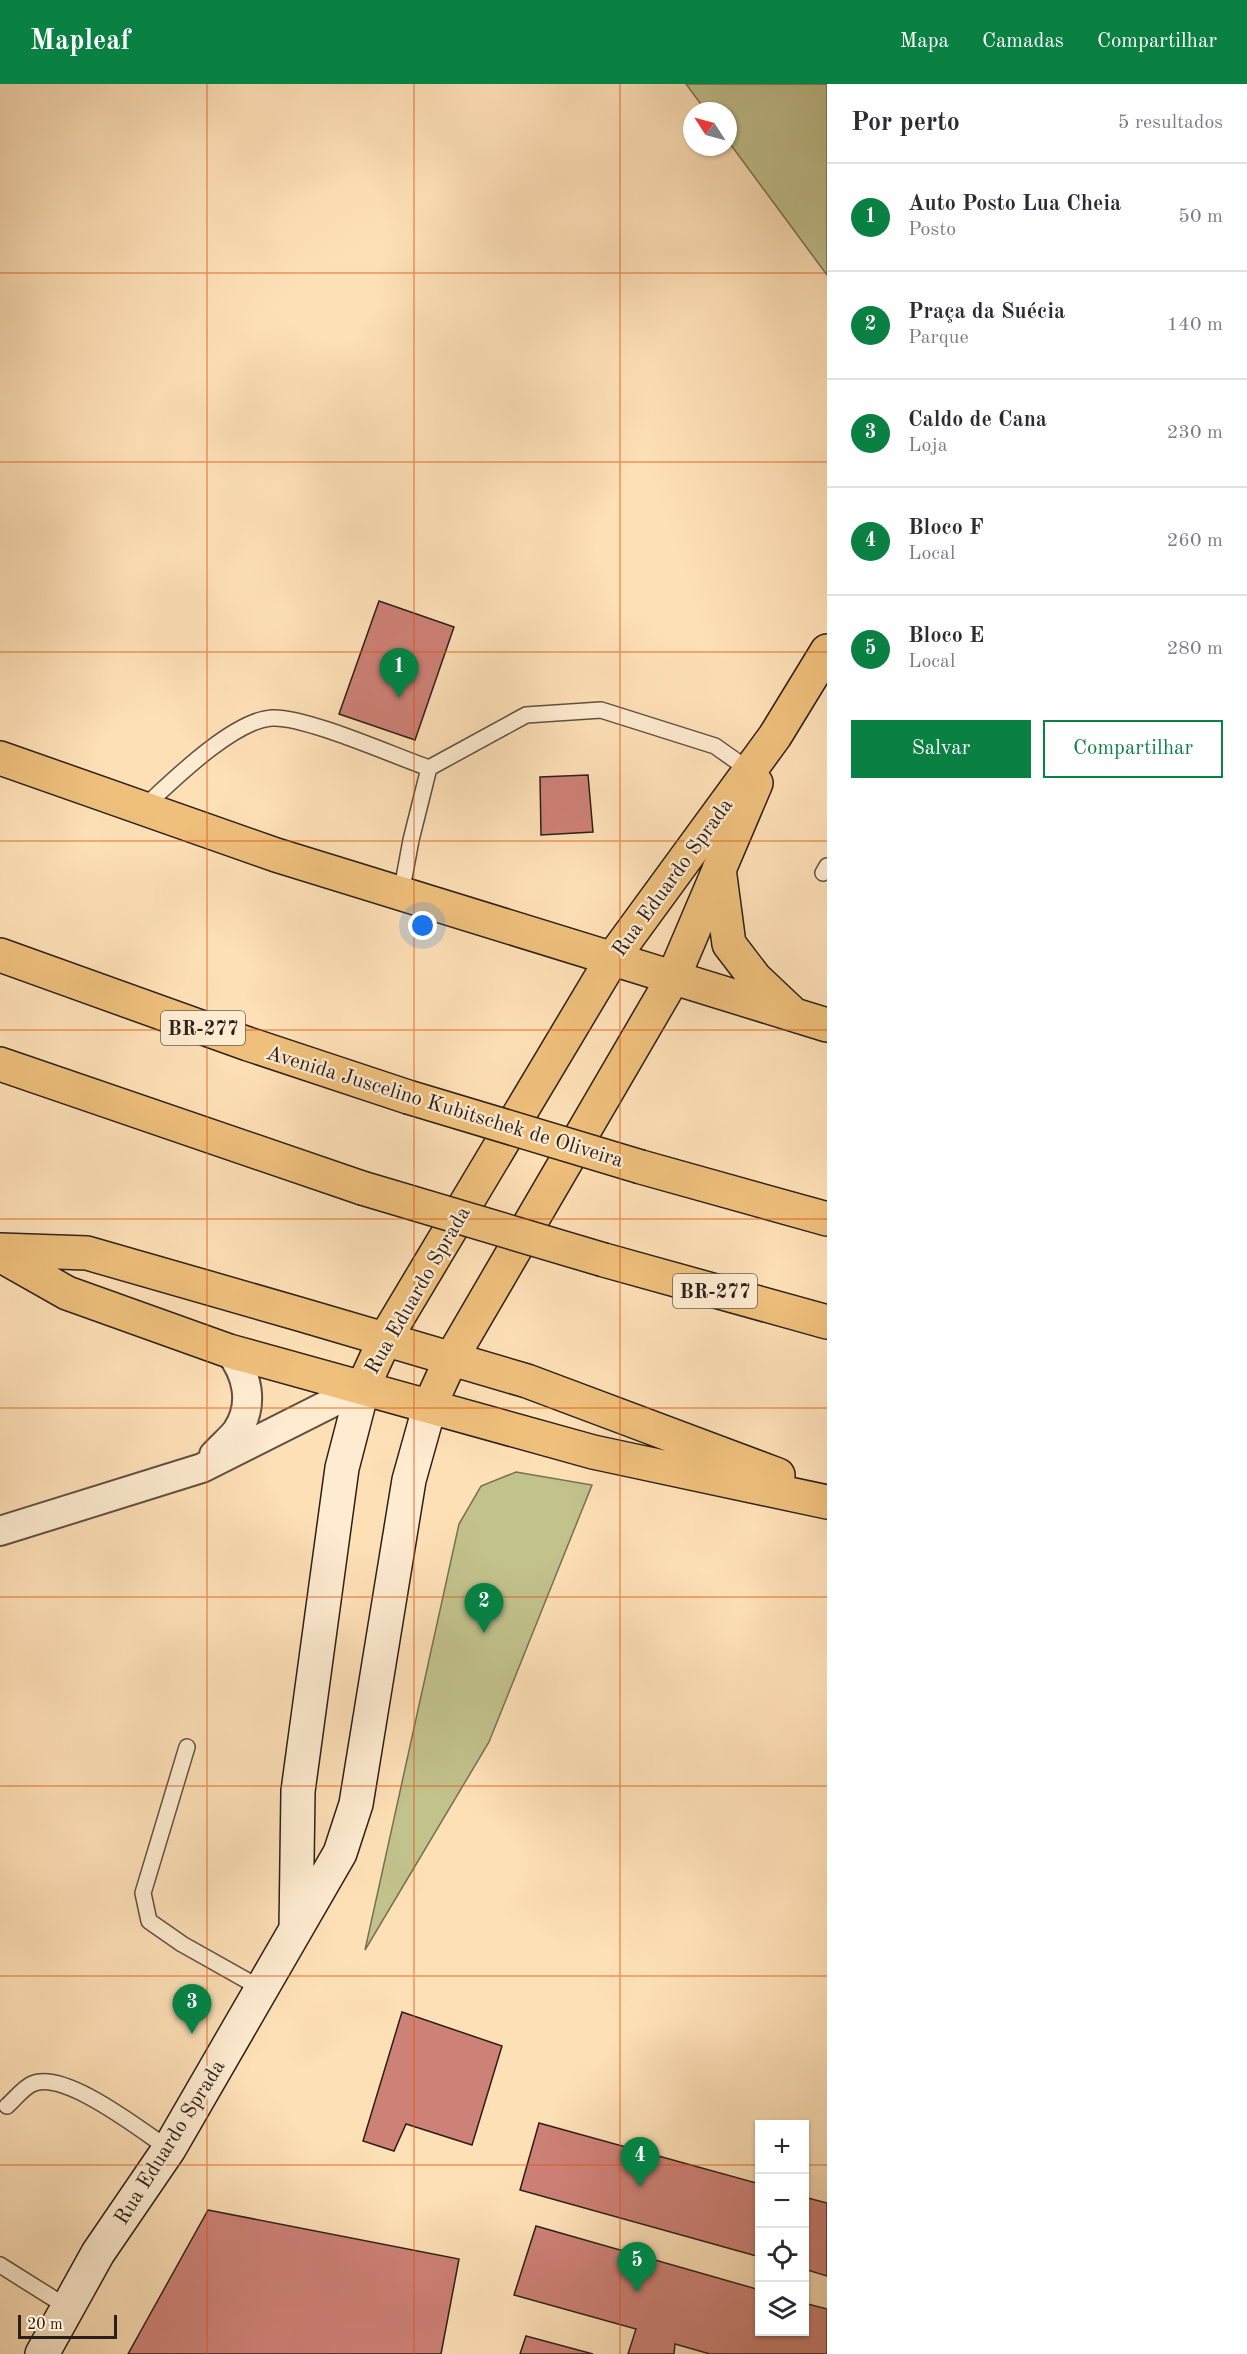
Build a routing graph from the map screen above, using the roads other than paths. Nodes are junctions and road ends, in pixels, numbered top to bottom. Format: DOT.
graph roads {
  1 [pos="827,651"];
  2 [pos="775,736"];
  3 [pos="0,758"];
  4 [pos="429,768"];
  5 [pos="749,770"];
  6 [pos="142,809"];
  7 [pos="719,869"];
  8 [pos="401,894"];
  9 [pos="0,955"];
  10 [pos="612,959"];
  11 [pos="673,978"];
  12 [pos="812,1021"];
  13 [pos="0,1064"];
  14 [pos="827,1219"];
  15 [pos="0,1250"];
  16 [pos="0,1255"];
  17 [pos="827,1322"];
  18 [pos="384,1339"];
  19 [pos="229,1351"];
  20 [pos="451,1359"];
  21 [pos="363,1387"];
  22 [pos="430,1405"];
  23 [pos="202,1468"];
  24 [pos="827,1493"];
  25 [pos="827,1502"];
  26 [pos="0,1531"];
  27 [pos="187,1747"];
  28 [pos="296,1930"];
  29 [pos="262,1989"];
  30 [pos="7,2106"];
  31 [pos="169,2149"];
  32 [pos="0,2265"];
  33 [pos="67,2307"];
  34 [pos="42,2354"];
  1 -- 2 [label="main road, Rua Eduardo Sprada"];
  2 -- 5 [label="main road, Rua Eduardo Sprada"];
  2 -- 7 [label="main road, Rua Eduardo Sprada"];
  3 -- 6 [label="main road"];
  4 -- 5 [label="lane"];
  4 -- 6 [label="lane"];
  4 -- 8 [label="lane"];
  5 -- 10 [label="main road, Rua Eduardo Sprada"];
  6 -- 8 [label="main road"];
  7 -- 11 [label="main road, Rua Eduardo Sprada"];
  7 -- 12 [label="main road"];
  8 -- 10 [label="main road"];
  9 -- 14 [label="main road, Avenida Juscelino Kubitschek de Oliveira / BR-277, bridge"];
  10 -- 11 [label="main road"];
  10 -- 18 [label="main road, Rua Eduardo Sprada"];
  11 -- 12 [label="main road"];
  11 -- 20 [label="main road, Rua Eduardo Sprada"];
  13 -- 17 [label="main road, BR-277, bridge"];
  15 -- 18 [label="main road"];
  16 -- 19 [label="main road"];
  18 -- 20 [label="main road"];
  18 -- 21 [label="main road, Rua Eduardo Sprada"];
  19 -- 21 [label="main road"];
  19 -- 23 [label="street"];
  20 -- 22 [label="main road, Rua Eduardo Sprada"];
  20 -- 24 [label="main road"];
  21 -- 22 [label="main road"];
  21 -- 23 [label="street"];
  21 -- 28 [label="main road, Rua Eduardo Sprada"];
  22 -- 25 [label="main road"];
  22 -- 28 [label="main road, Rua Eduardo Sprada"];
  23 -- 26 [label="street"];
  27 -- 29 [label="lane"];
  28 -- 29 [label="main road, Rua Eduardo Sprada"];
  29 -- 31 [label="main road, Rua Eduardo Sprada"];
  30 -- 31 [label="lane"];
  31 -- 33 [label="main road, Rua Eduardo Sprada"];
  32 -- 33 [label="lane"];
  33 -- 34 [label="main road, Rua Eduardo Sprada"];
}
